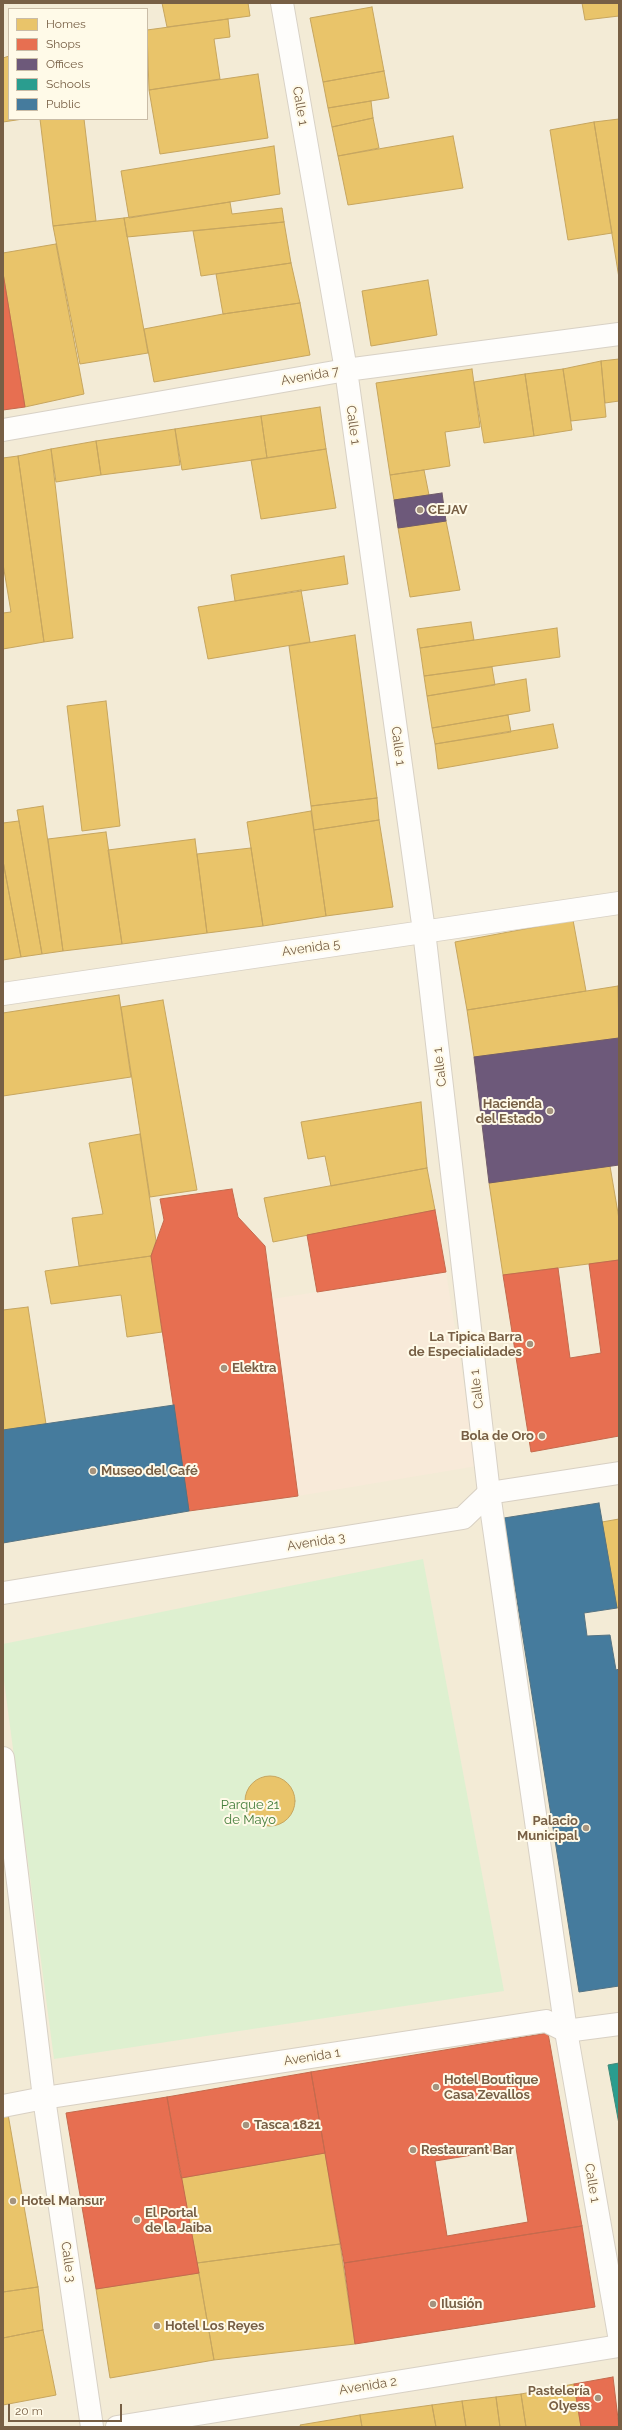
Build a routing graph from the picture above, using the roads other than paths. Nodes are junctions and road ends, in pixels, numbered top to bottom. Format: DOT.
graph roads {
  1 [pos="282,3"];
  2 [pos="619,334"];
  3 [pos="346,370"];
  4 [pos="3,430"];
  5 [pos="619,903"];
  6 [pos="424,931"];
  7 [pos="3,994"];
  8 [pos="619,1473"];
  9 [pos="489,1493"];
  10 [pos="3,1593"];
  11 [pos="3,1758"];
  12 [pos="619,2024"];
  13 [pos="566,2031"];
  14 [pos="44,2098"];
  15 [pos="3,2106"];
  16 [pos="619,2335"];
  17 [pos="619,2346"];
  18 [pos="92,2427"];
  19 [pos="117,2427"];
  1 -- 3 [label="street, Calle 1"];
  2 -- 3 [label="street, Avenida 7"];
  3 -- 4 [label="street, Avenida 7"];
  3 -- 6 [label="street, Calle 1"];
  5 -- 6 [label="street, Avenida 5"];
  6 -- 7 [label="street, Avenida 5"];
  6 -- 9 [label="street, Calle 1"];
  8 -- 9 [label="street"];
  9 -- 10 [label="street, Avenida 3"];
  9 -- 13 [label="street, Calle 1"];
  11 -- 14 [label="street, Calle 3"];
  12 -- 13 [label="street"];
  13 -- 14 [label="street, Avenida 1"];
  13 -- 16 [label="street, Calle 1"];
  14 -- 15 [label="street, Avenida 1"];
  14 -- 18 [label="street, Calle 3"];
  17 -- 19 [label="street, Avenida 2"];
}
